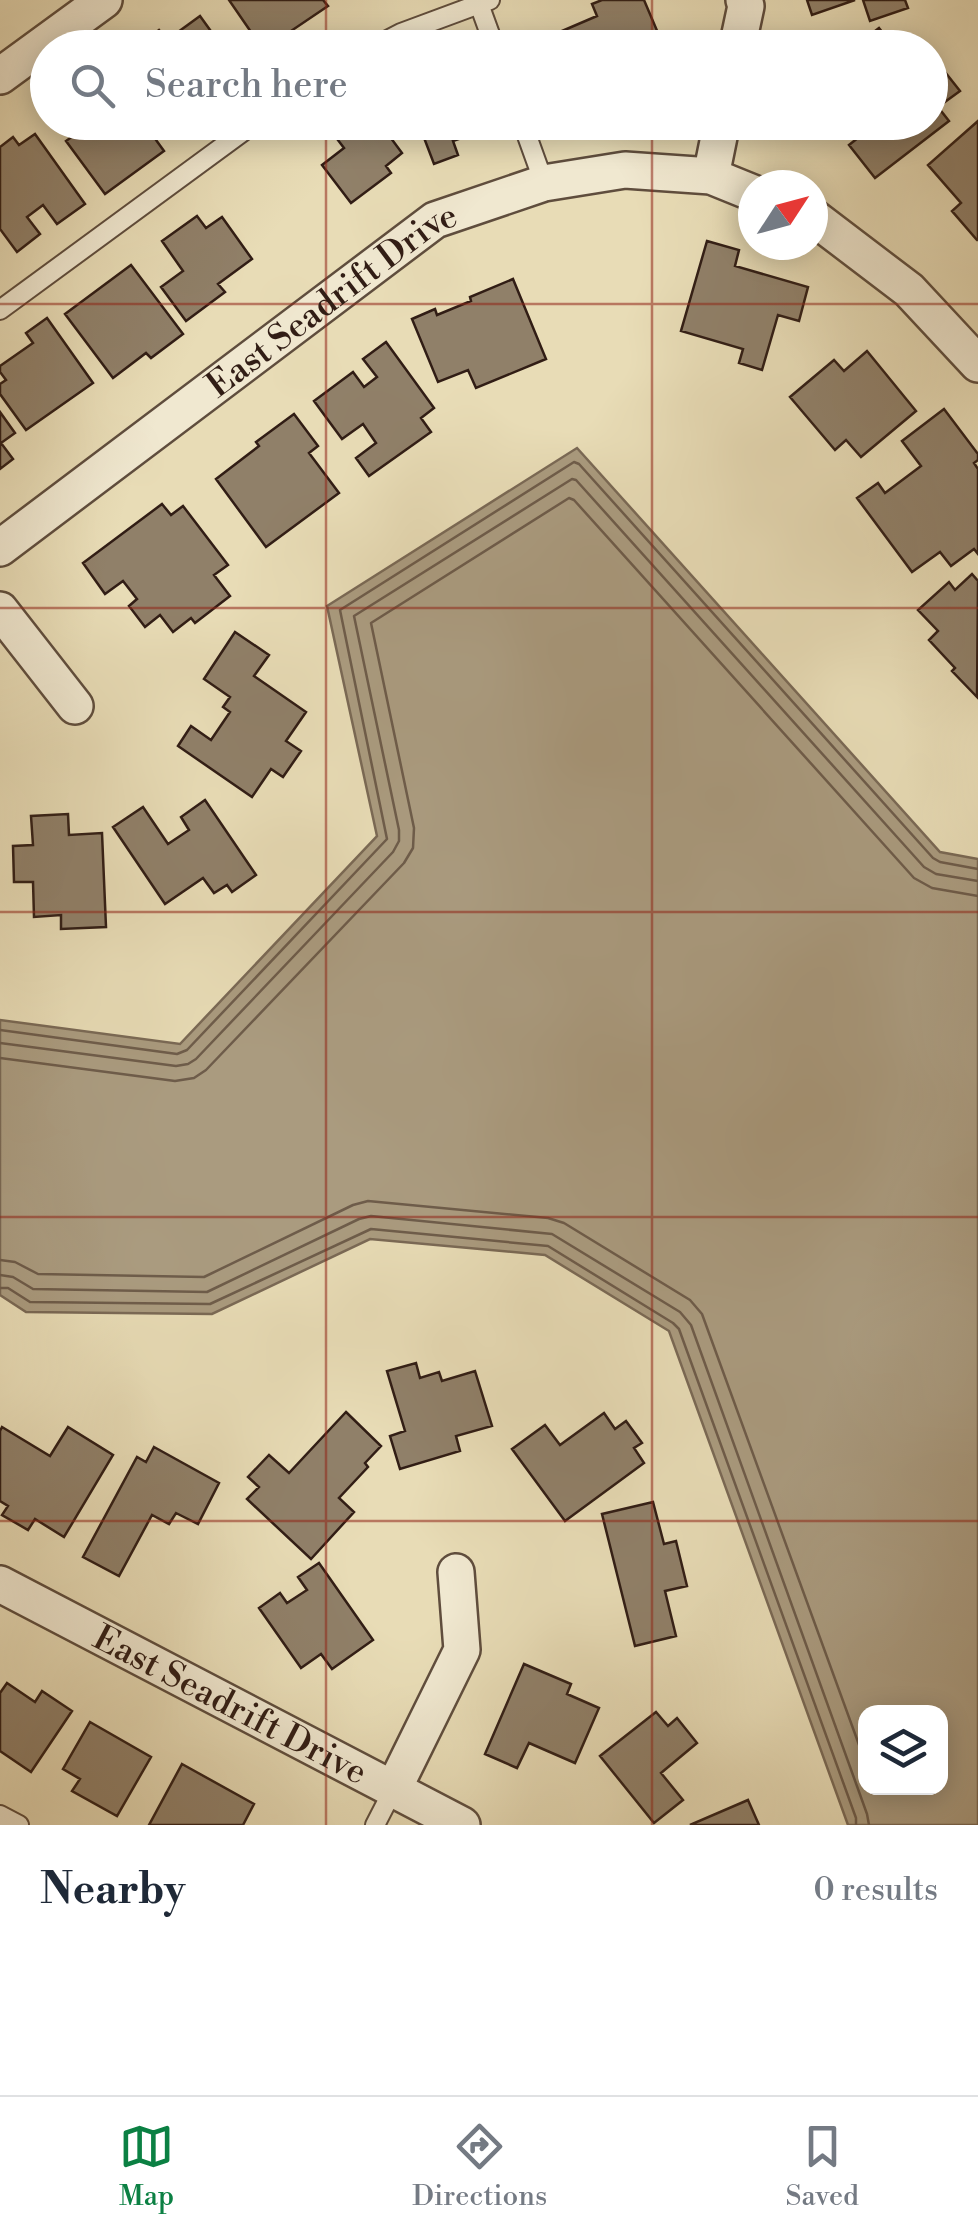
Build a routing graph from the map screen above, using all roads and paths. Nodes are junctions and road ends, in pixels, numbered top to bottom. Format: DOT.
graph roads {
  1 [pos="104,0"];
  2 [pos="744,0"];
  3 [pos="484,2"];
  4 [pos="63,30"];
  5 [pos="409,30"];
  6 [pos="491,30"];
  7 [pos="741,30"];
  8 [pos="30,54"];
  9 [pos="0,76"];
  10 [pos="231,140"];
  11 [pos="528,140"];
  12 [pos="718,140"];
  13 [pos="711,176"];
  14 [pos="544,183"];
  15 [pos="738,187"];
  16 [pos="828,228"];
  17 [pos="0,310"];
  18 [pos="978,364"];
  19 [pos="0,548"];
  20 [pos="0,610"];
  21 [pos="76,706"];
  22 [pos="456,1572"];
  23 [pos="0,1584"];
  24 [pos="394,1790"];
  25 [pos="0,1816"];
  26 [pos="19,1825"];
  27 [pos="376,1825"];
  28 [pos="462,1825"];
  1 -- 4 [label="street"];
  2 -- 7 [label="street"];
  3 -- 5 [label="lane"];
  3 -- 6 [label="lane"];
  8 -- 9 [label="street"];
  10 -- 17 [label="lane"];
  11 -- 14 [label="lane"];
  12 -- 13 [label="street"];
  13 -- 14 [label="street, East Seadrift Drive"];
  13 -- 15 [label="street, East Seadrift Drive"];
  14 -- 19 [label="street, East Seadrift Drive"];
  16 -- 18 [label="street"];
  20 -- 21 [label="street"];
  22 -- 24 [label="street"];
  23 -- 24 [label="street, East Seadrift Drive"];
  24 -- 27 [label="lane"];
  24 -- 28 [label="street, East Seadrift Drive"];
  25 -- 26 [label="lane"];
}
